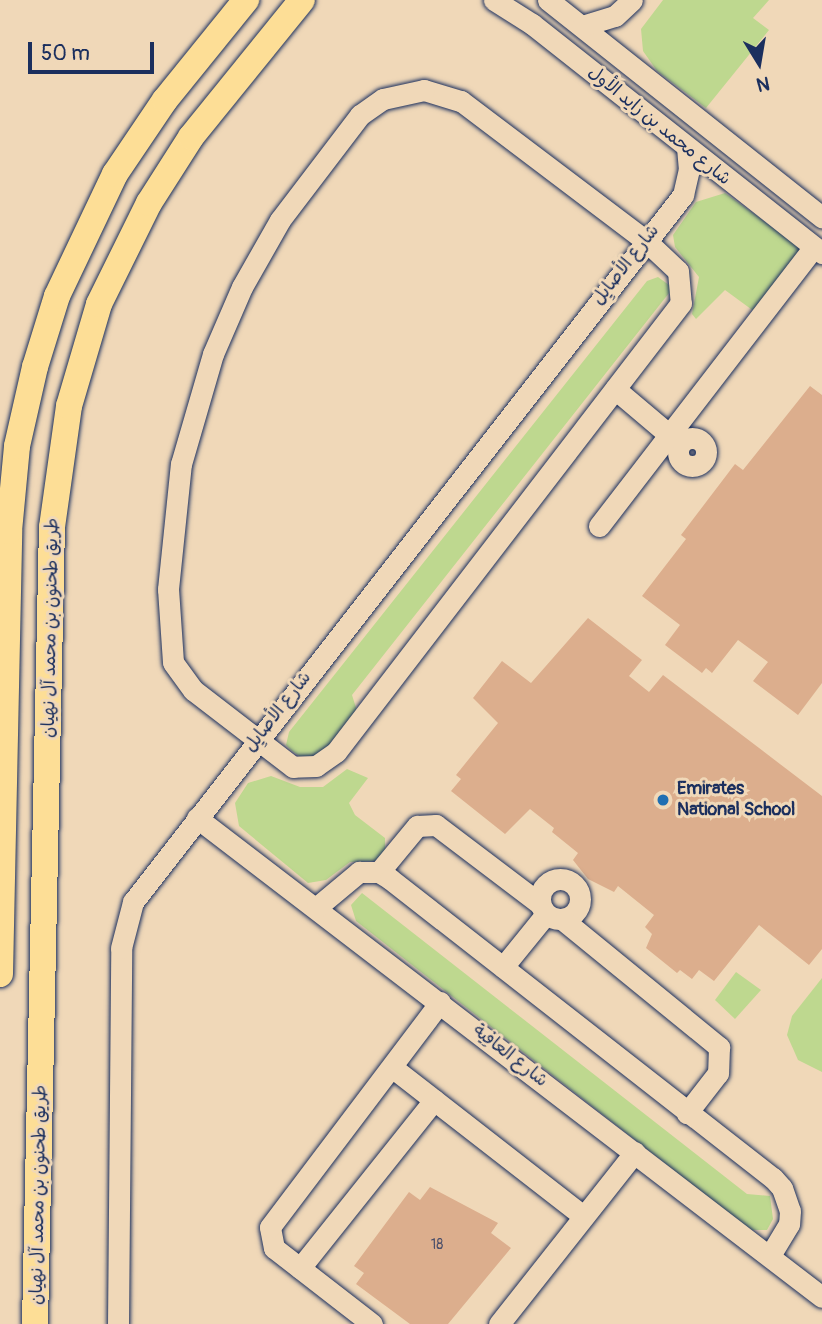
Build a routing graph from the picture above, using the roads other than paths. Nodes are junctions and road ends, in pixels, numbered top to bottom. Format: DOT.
graph roads {
  1 [pos="246,0"];
  2 [pos="302,0"];
  3 [pos="494,0"];
  4 [pos="548,0"];
  5 [pos="628,5"];
  6 [pos="582,26"];
  7 [pos="622,58"];
  8 [pos="687,148"];
  9 [pos="726,180"];
  10 [pos="687,190"];
  11 [pos="822,216"];
  12 [pos="645,240"];
  13 [pos="818,250"];
  14 [pos="614,389"];
  15 [pos="675,440"];
  16 [pos="600,526"];
  17 [pos="257,739"];
  18 [pos="197,818"];
  19 [pos="379,872"];
  20 [pos="317,906"];
  21 [pos="550,913"];
  22 [pos="503,967"];
  23 [pos="0,974"];
  24 [pos="440,1002"];
  25 [pos="393,1068"];
  26 [pos="433,1100"];
  27 [pos="687,1113"];
  28 [pos="635,1152"];
  29 [pos="583,1216"];
  30 [pos="770,1256"];
  31 [pos="300,1268"];
  32 [pos="822,1297"];
  33 [pos="35,1324"];
  34 [pos="118,1324"];
  35 [pos="372,1324"];
  36 [pos="499,1324"];
  1 -- 23 [label="main road"];
  2 -- 33 [label="main road, طريق طحنون بن محمد آل نهيان"];
  3 -- 8 [label="street, شارع محمد بن زايد الأول"];
  4 -- 6 [label="street, شارع محمد بن زايد الأول"];
  5 -- 6 [label="street"];
  5 -- 7 [label="street"];
  6 -- 7 [label="street, شارع محمد بن زايد الأول"];
  7 -- 11 [label="street, شارع محمد بن زايد الأول"];
  8 -- 9 [label="street, شارع محمد بن زايد الأول"];
  8 -- 10 [label="street"];
  9 -- 10 [label="street"];
  9 -- 13 [label="street, شارع محمد بن زايد الأول"];
  10 -- 12 [label="street, شارع الأصايِل"];
  12 -- 14 [label="street"];
  12 -- 17 [label="street, شارع الأصايِل"];
  12 -- 17 [label="street"];
  13 -- 15 [label="street"];
  14 -- 15 [label="street"];
  14 -- 17 [label="street"];
  15 -- 16 [label="street"];
  17 -- 18 [label="street, شارع الأصايِل"];
  18 -- 20 [label="street, شارع العافِية"];
  18 -- 34 [label="street, شارع الأصايِل"];
  19 -- 20 [label="street"];
  19 -- 21 [label="street"];
  19 -- 22 [label="street"];
  20 -- 24 [label="street, شارع العافِية"];
  21 -- 22 [label="street"];
  21 -- 27 [label="street"];
  22 -- 27 [label="street"];
  24 -- 25 [label="street"];
  24 -- 28 [label="street, شارع العافِية"];
  25 -- 26 [label="street"];
  25 -- 31 [label="street"];
  26 -- 29 [label="street"];
  26 -- 31 [label="street"];
  27 -- 30 [label="street"];
  28 -- 29 [label="street"];
  28 -- 30 [label="street, شارع العافِية"];
  29 -- 36 [label="street"];
  30 -- 32 [label="street, شارع العافِية"];
  31 -- 35 [label="street"];
}
